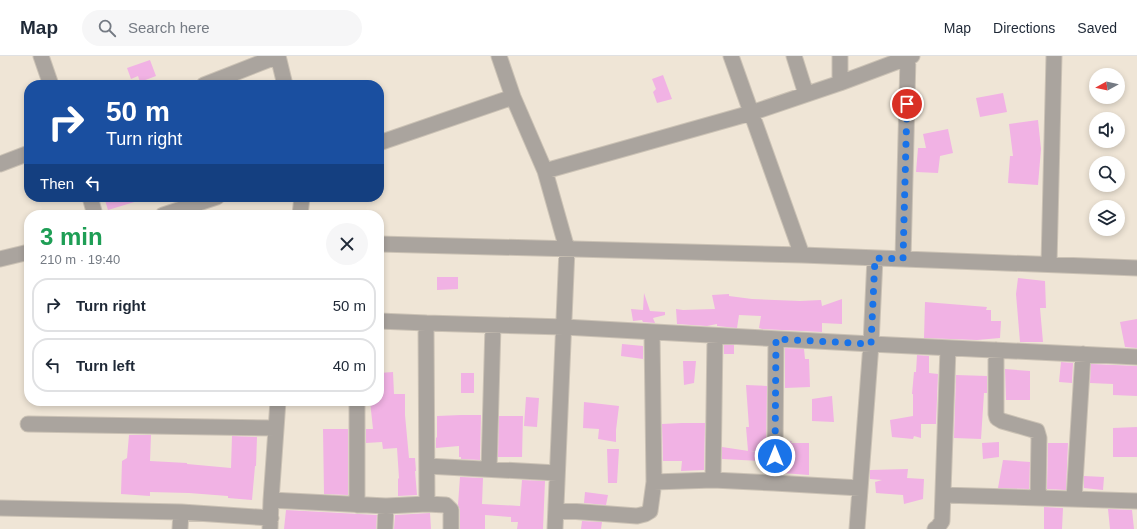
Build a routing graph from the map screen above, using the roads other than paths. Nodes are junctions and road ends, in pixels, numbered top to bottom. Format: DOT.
graph roads {
  1 [pos="41,56"];
  2 [pos="278,56"];
  3 [pos="499,56"];
  4 [pos="731,56"];
  5 [pos="794,56"];
  6 [pos="840,56"];
  7 [pos="909,56"];
  8 [pos="1054,56"];
  9 [pos="50,80"];
  10 [pos="217,80"];
  11 [pos="284,80"];
  12 [pos="840,83"];
  13 [pos="806,94"];
  14 [pos="513,97"];
  15 [pos="751,113"];
  16 [pos="384,141"];
  17 [pos="24,155"];
  18 [pos="0,164"];
  19 [pos="545,171"];
  20 [pos="202,202"];
  21 [pos="178,210"];
  22 [pos="384,244"];
  23 [pos="567,249"];
  24 [pos="24,253"];
  25 [pos="802,254"];
  26 [pos="875,258"];
  27 [pos="0,259"];
  28 [pos="903,259"];
  29 [pos="1049,264"];
  30 [pos="1137,268"];
  31 [pos="384,321"];
  32 [pos="426,323"];
  33 [pos="493,325"];
  34 [pos="564,327"];
  35 [pos="652,333"];
  36 [pos="715,336"];
  37 [pos="776,339"];
  38 [pos="871,344"];
  39 [pos="948,348"];
  40 [pos="996,350"];
  41 [pos="1083,354"];
  42 [pos="1137,357"];
  43 [pos="278,406"];
  44 [pos="357,406"];
  45 [pos="28,424"];
  46 [pos="276,428"];
  47 [pos="427,466"];
  48 [pos="489,469"];
  49 [pos="558,473"];
  50 [pos="713,480"];
  51 [pos="654,482"];
  52 [pos="774,482"];
  53 [pos="860,488"];
  54 [pos="943,495"];
  55 [pos="1038,498"];
  56 [pos="1074,499"];
  57 [pos="271,500"];
  58 [pos="1137,501"];
  59 [pos="356,504"];
  60 [pos="427,504"];
  61 [pos="386,506"];
  62 [pos="0,508"];
  63 [pos="556,510"];
  64 [pos="181,512"];
  65 [pos="270,523"];
  66 [pos="180,529"];
  67 [pos="385,529"];
  68 [pos="451,529"];
  69 [pos="555,529"];
  70 [pos="857,529"];
  71 [pos="865,529"];
  72 [pos="935,529"];
  1 -- 9 [label="street"];
  2 -- 10 [label="street"];
  2 -- 11 [label="street"];
  3 -- 14 [label="street"];
  4 -- 15 [label="street"];
  5 -- 13 [label="street"];
  6 -- 12 [label="street"];
  7 -- 12 [label="street"];
  7 -- 28 [label="street"];
  8 -- 29 [label="street"];
  12 -- 13 [label="street"];
  13 -- 15 [label="street"];
  14 -- 16 [label="street"];
  14 -- 19 [label="street"];
  15 -- 19 [label="street"];
  15 -- 25 [label="street"];
  17 -- 18 [label="street"];
  19 -- 23 [label="street"];
  20 -- 21 [label="street"];
  22 -- 23 [label="street"];
  23 -- 25 [label="street"];
  23 -- 34 [label="street"];
  24 -- 27 [label="street"];
  25 -- 26 [label="street"];
  26 -- 28 [label="street"];
  26 -- 38 [label="street"];
  28 -- 29 [label="street"];
  29 -- 30 [label="street"];
  31 -- 32 [label="street"];
  32 -- 33 [label="street"];
  32 -- 47 [label="street"];
  33 -- 34 [label="street"];
  33 -- 48 [label="street"];
  34 -- 35 [label="street"];
  34 -- 49 [label="street"];
  35 -- 36 [label="street"];
  35 -- 51 [label="street"];
  36 -- 37 [label="street"];
  36 -- 50 [label="street"];
  37 -- 38 [label="street"];
  37 -- 52 [label="street"];
  38 -- 39 [label="street"];
  38 -- 53 [label="street"];
  39 -- 40 [label="street"];
  39 -- 54 [label="street"];
  40 -- 41 [label="street"];
  40 -- 55 [label="street"];
  41 -- 42 [label="street"];
  41 -- 56 [label="street"];
  43 -- 46 [label="street"];
  44 -- 59 [label="street"];
  45 -- 46 [label="street"];
  46 -- 57 [label="street"];
  47 -- 48 [label="street"];
  47 -- 60 [label="street"];
  48 -- 49 [label="street"];
  49 -- 63 [label="street"];
  50 -- 51 [label="street"];
  50 -- 52 [label="street"];
  51 -- 63 [label="street"];
  52 -- 53 [label="street"];
  53 -- 70 [label="street"];
  54 -- 55 [label="street"];
  54 -- 72 [label="street"];
  55 -- 56 [label="street"];
  56 -- 58 [label="street"];
  57 -- 59 [label="street"];
  57 -- 65 [label="street"];
  59 -- 61 [label="street"];
  60 -- 61 [label="street"];
  60 -- 68 [label="street"];
  61 -- 67 [label="street"];
  62 -- 64 [label="street"];
  63 -- 69 [label="street"];
  64 -- 65 [label="street"];
  64 -- 66 [label="street"];
  70 -- 71 [label="street"];
}
